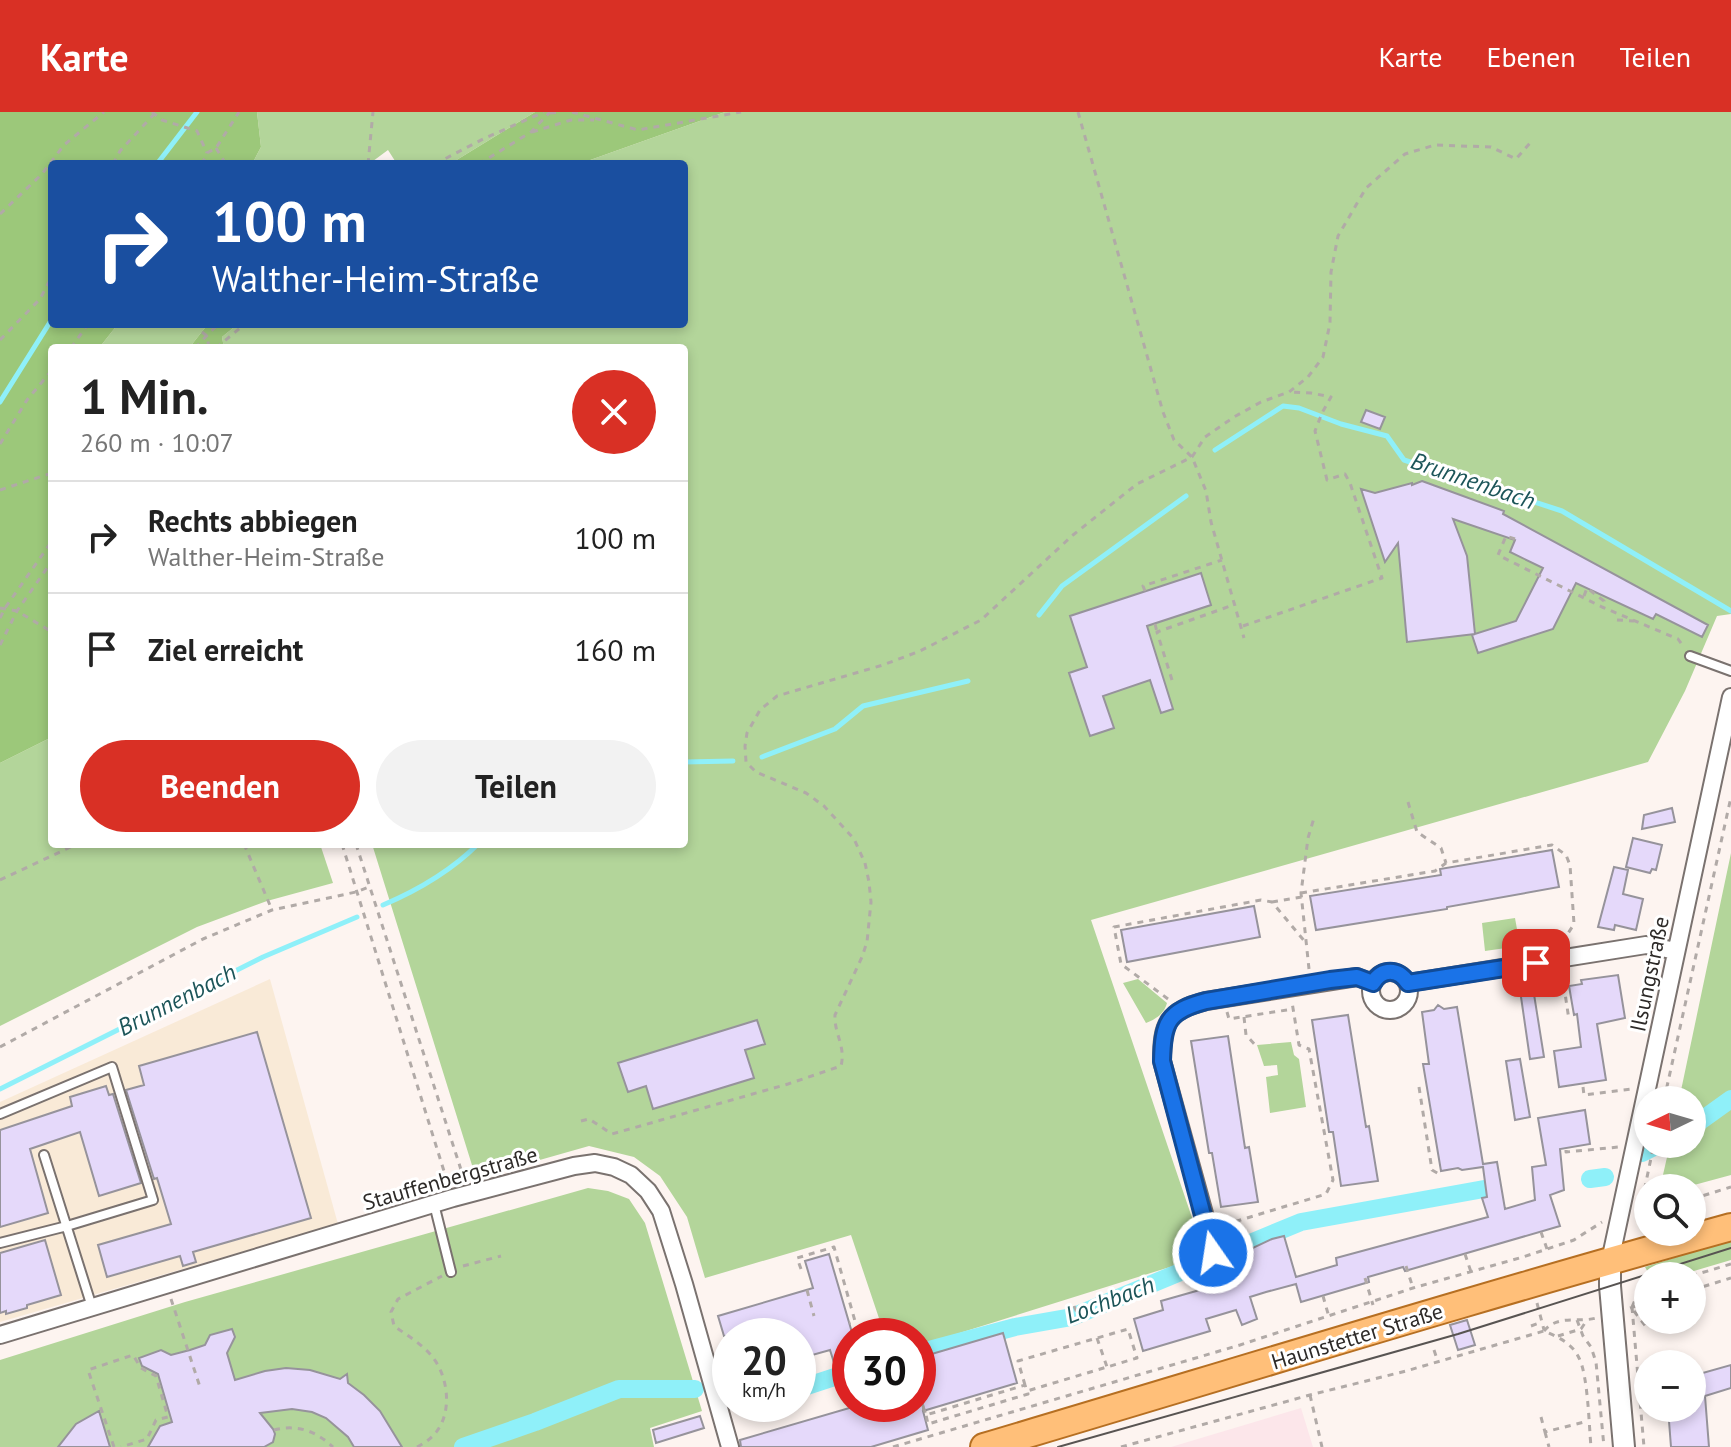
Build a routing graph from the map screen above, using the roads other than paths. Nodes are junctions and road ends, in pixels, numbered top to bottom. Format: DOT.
graph roads {
  1 [pos="1690,656"];
  2 [pos="1731,671"];
  3 [pos="1731,697"];
  4 [pos="1676,951"];
  5 [pos="1373,983"];
  6 [pos="1408,983"];
  7 [pos="0,1114"];
  8 [pos="44,1155"];
  9 [pos="434,1204"];
  10 [pos="67,1226"];
  11 [pos="1731,1227"];
  12 [pos="0,1243"];
  13 [pos="1610,1261"];
  14 [pos="1215,1264"];
  15 [pos="451,1272"];
  16 [pos="92,1307"];
  17 [pos="0,1335"];
  18 [pos="730,1447"];
  19 [pos="984,1447"];
  20 [pos="1624,1447"];
  1 -- 2 [label="lane"];
  3 -- 4 [label="street, Ilsungstraße"];
  4 -- 6 [label="street"];
  4 -- 13 [label="street, Ilsungstraße"];
  5 -- 6 [label="street"];
  5 -- 6 [label="street"];
  5 -- 14 [label="street"];
  7 -- 10 [label="lane"];
  8 -- 10 [label="lane"];
  9 -- 15 [label="lane"];
  9 -- 16 [label="street, Stauffenbergstraße"];
  9 -- 18 [label="street, Stauffenbergstraße"];
  10 -- 12 [label="lane"];
  10 -- 16 [label="lane"];
  11 -- 13 [label="main road, Haunstetter Straße"];
  13 -- 19 [label="main road, Haunstetter Straße"];
  13 -- 20 [label="street"];
  16 -- 17 [label="street, Stauffenbergstraße"];
}
